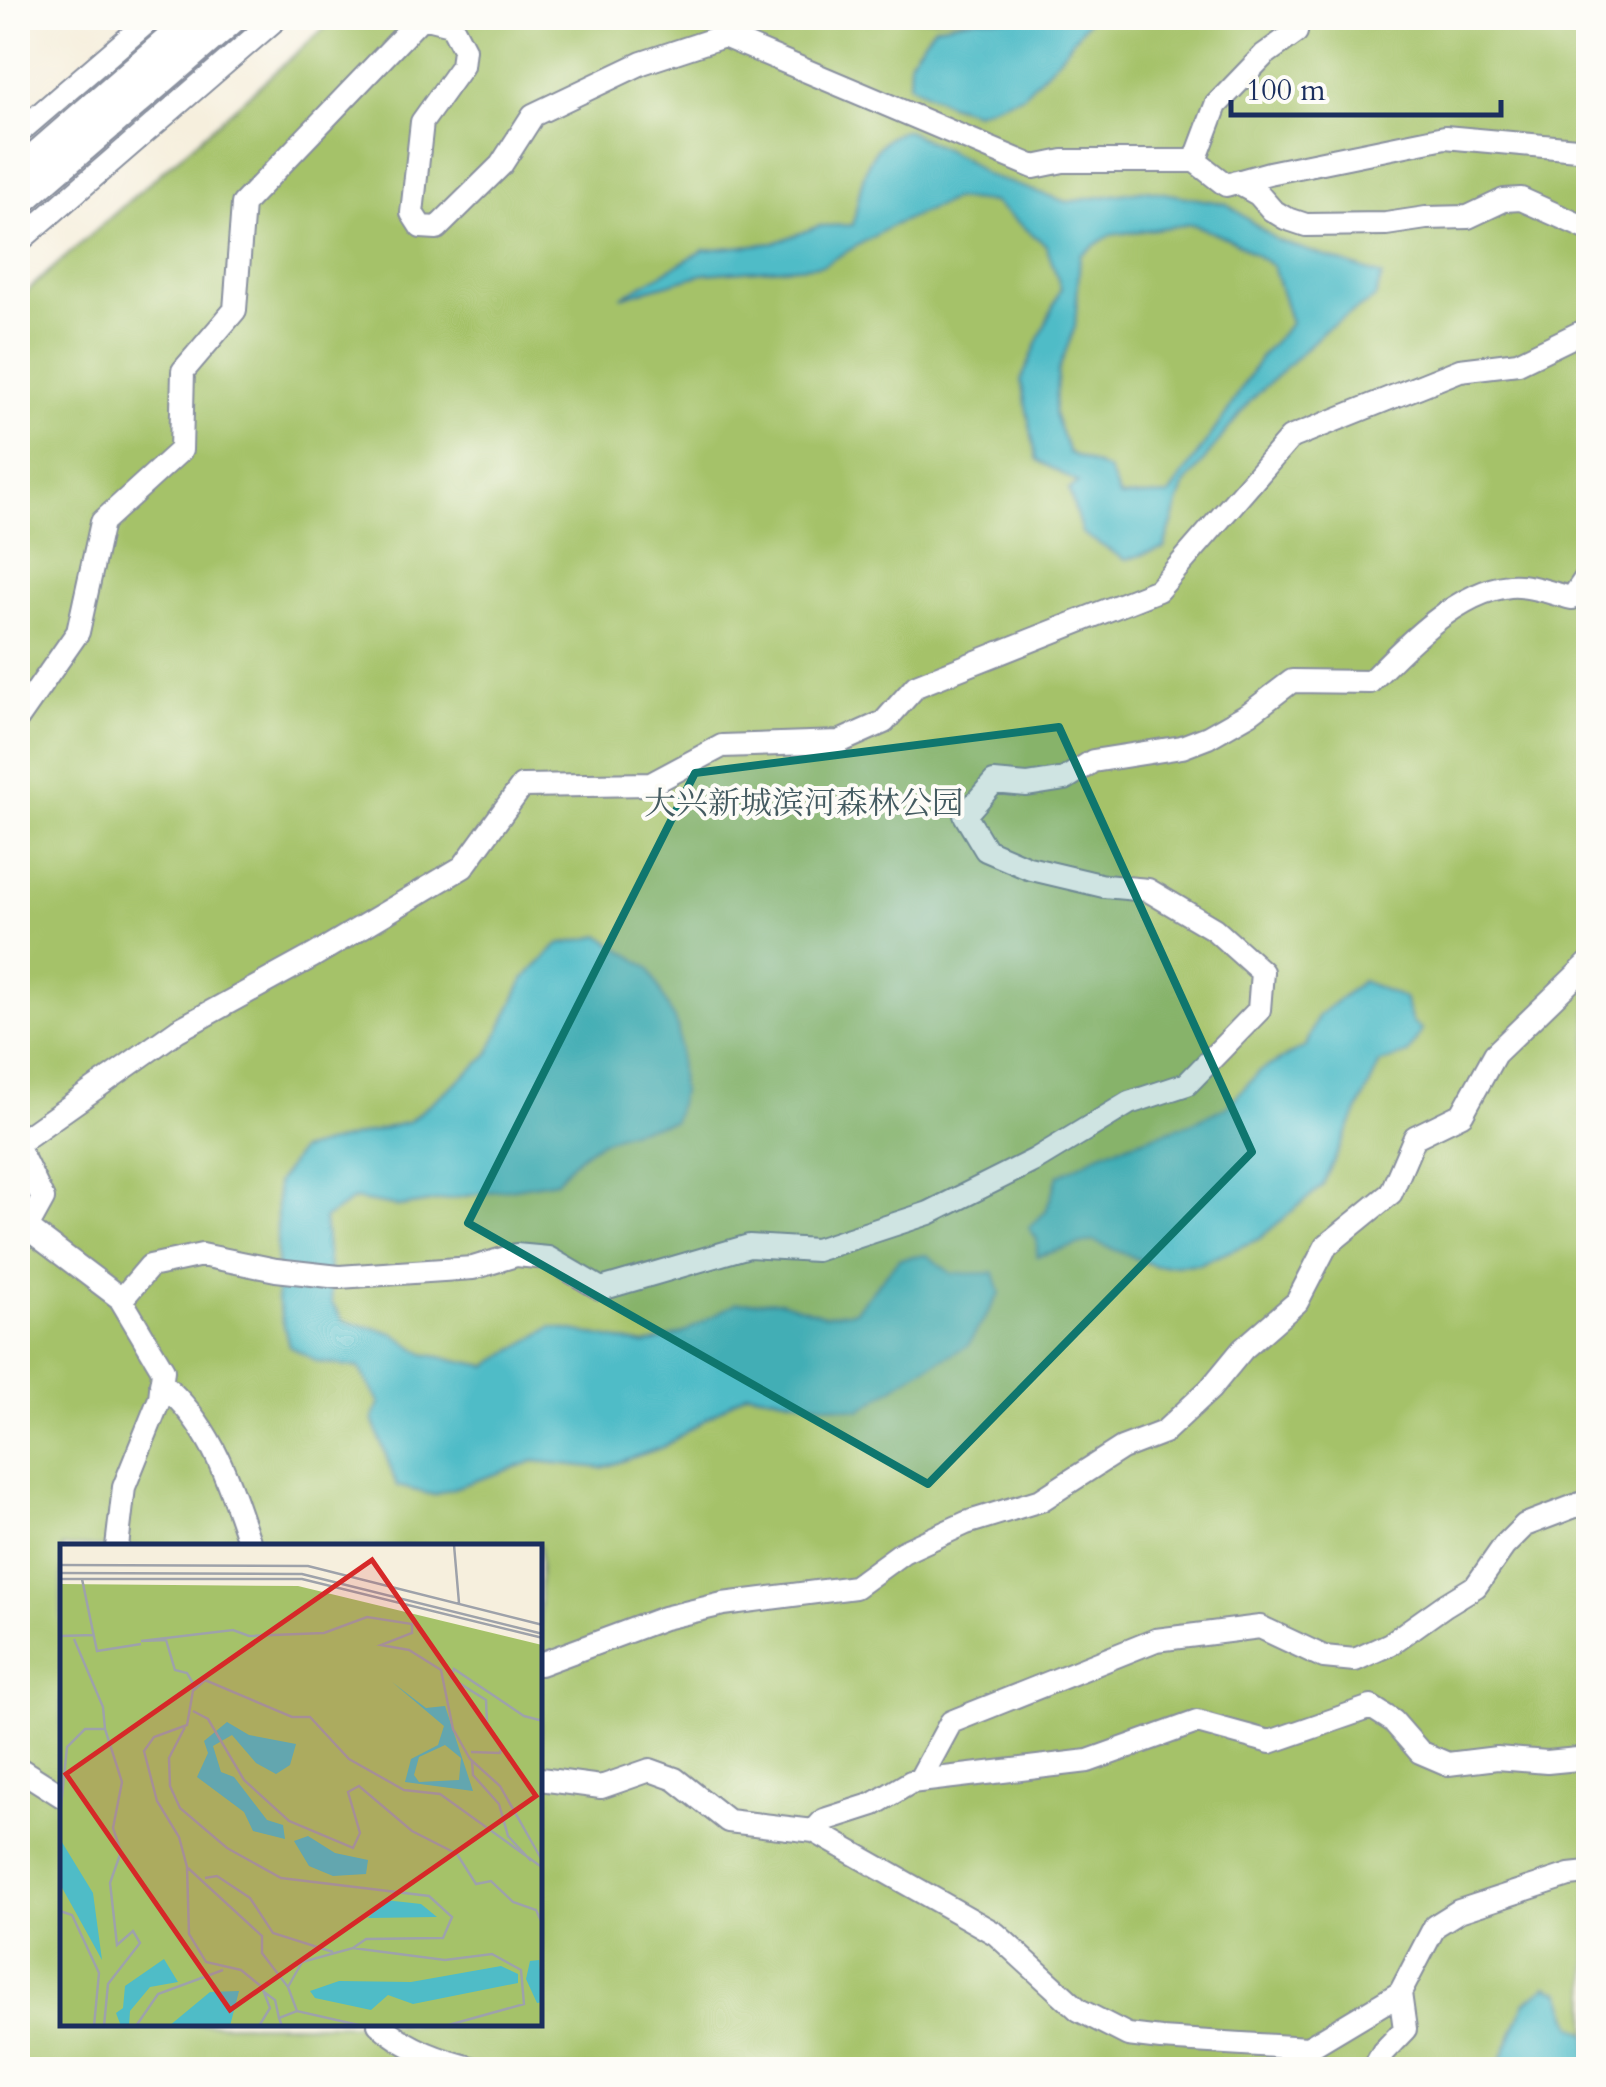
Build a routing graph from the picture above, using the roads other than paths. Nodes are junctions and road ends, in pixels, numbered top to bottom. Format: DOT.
graph roads {
  1 [pos="152,18"];
  2 [pos="196,18"];
  3 [pos="232,18"];
  4 [pos="277,18"];
  5 [pos="424,18"];
  6 [pos="1284,18"];
  7 [pos="732,26"];
  8 [pos="18,133"];
  9 [pos="1588,150"];
  10 [pos="1195,161"];
  11 [pos="18,172"];
  12 [pos="1236,182"];
  13 [pos="18,202"];
  14 [pos="1588,229"];
  15 [pos="18,242"];
  16 [pos="1588,329"];
  17 [pos="1588,576"];
  18 [pos="18,718"];
  19 [pos="1588,964"];
  20 [pos="18,1146"];
  21 [pos="22,1224"];
  22 [pos="121,1300"];
  23 [pos="162,1383"];
  24 [pos="1588,1502"];
  25 [pos="117,1544"];
  26 [pos="250,1544"];
  27 [pos="542,1663"];
  28 [pos="1588,1758"];
  29 [pos="18,1768"];
  30 [pos="542,1779"];
  31 [pos="920,1780"];
  32 [pos="60,1795"];
  33 [pos="814,1831"];
  34 [pos="1588,1873"];
  35 [pos="1400,1993"];
  36 [pos="382,2027"];
  37 [pos="479,2070"];
  38 [pos="1373,2070"];
  1 -- 8 [label="street"];
  2 -- 11 [label="main road"];
  3 -- 13 [label="main road"];
  4 -- 15 [label="street"];
  5 -- 7 [label="street"];
  5 -- 18 [label="street"];
  6 -- 10 [label="street"];
  7 -- 10 [label="street"];
  9 -- 12 [label="street"];
  10 -- 12 [label="street"];
  12 -- 14 [label="street"];
  16 -- 20 [label="street"];
  17 -- 22 [label="street"];
  19 -- 27 [label="street"];
  20 -- 21 [label="street"];
  21 -- 22 [label="street"];
  22 -- 23 [label="street"];
  23 -- 25 [label="street"];
  23 -- 26 [label="street"];
  24 -- 31 [label="street"];
  28 -- 31 [label="street"];
  29 -- 32 [label="street"];
  30 -- 33 [label="street"];
  31 -- 33 [label="street"];
  33 -- 35 [label="street"];
  34 -- 35 [label="street"];
  35 -- 38 [label="street"];
  36 -- 37 [label="street"];
}
